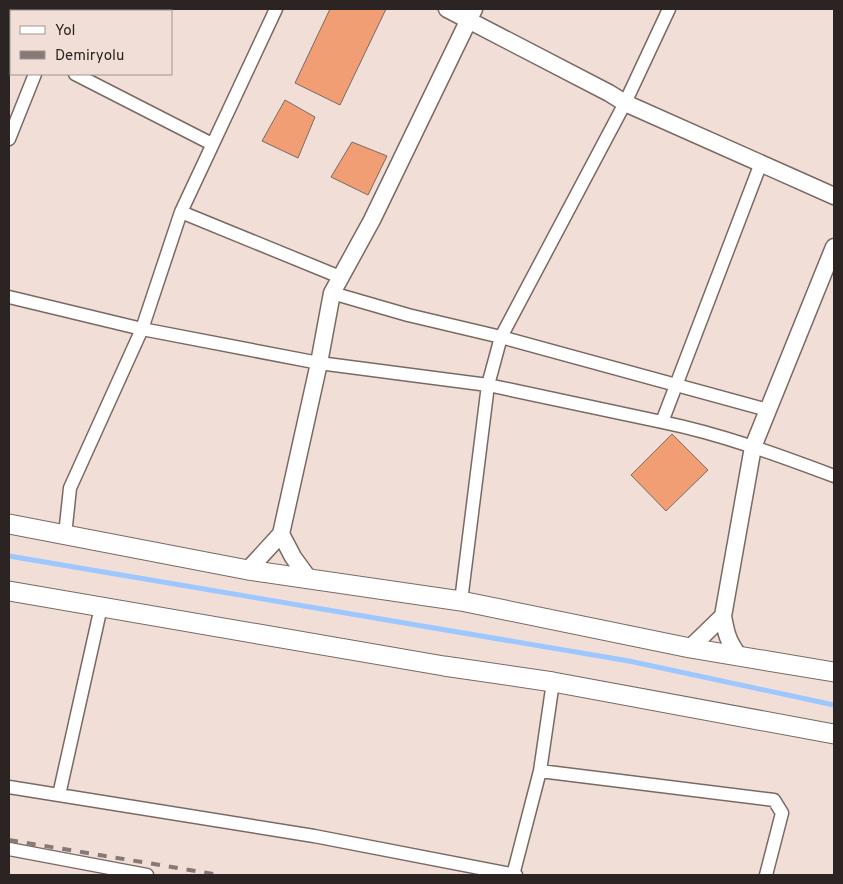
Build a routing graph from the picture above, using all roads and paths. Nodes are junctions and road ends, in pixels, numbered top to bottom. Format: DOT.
graph roads {
  1 [pos="276,9"];
  2 [pos="447,9"];
  3 [pos="669,9"];
  4 [pos="470,14"];
  5 [pos="35,75"];
  6 [pos="77,75"];
  7 [pos="625,103"];
  8 [pos="9,139"];
  9 [pos="212,144"];
  10 [pos="761,163"];
  11 [pos="834,196"];
  12 [pos="181,212"];
  13 [pos="834,247"];
  14 [pos="340,277"];
  15 [pos="332,293"];
  16 [pos="9,297"];
  17 [pos="142,329"];
  18 [pos="501,337"];
  19 [pos="319,363"];
  20 [pos="488,385"];
  21 [pos="676,385"];
  22 [pos="768,410"];
  23 [pos="662,422"];
  24 [pos="753,447"];
  25 [pos="834,476"];
  26 [pos="9,524"];
  27 [pos="281,534"];
  28 [pos="65,535"];
  29 [pos="248,570"];
  30 [pos="309,579"];
  31 [pos="9,592"];
  32 [pos="461,601"];
  33 [pos="101,607"];
  34 [pos="723,616"];
  35 [pos="690,648"];
  36 [pos="739,656"];
  37 [pos="834,672"];
  38 [pos="553,682"];
  39 [pos="834,734"];
  40 [pos="540,771"];
  41 [pos="9,787"];
  42 [pos="59,795"];
  43 [pos="9,850"];
  44 [pos="147,875"];
  45 [pos="514,875"];
  46 [pos="766,875"];
  1 -- 9 [label="street"];
  2 -- 4 [label="street"];
  3 -- 7 [label="street"];
  4 -- 7 [label="street"];
  4 -- 14 [label="street"];
  5 -- 8 [label="street"];
  6 -- 9 [label="street"];
  7 -- 10 [label="street"];
  7 -- 18 [label="street"];
  9 -- 12 [label="street"];
  10 -- 11 [label="street"];
  10 -- 21 [label="street"];
  12 -- 14 [label="street"];
  12 -- 17 [label="street"];
  13 -- 22 [label="street"];
  14 -- 15 [label="street"];
  15 -- 18 [label="street"];
  15 -- 19 [label="street"];
  16 -- 17 [label="street"];
  17 -- 19 [label="street"];
  17 -- 28 [label="street"];
  18 -- 20 [label="street"];
  18 -- 21 [label="street"];
  19 -- 20 [label="street"];
  19 -- 27 [label="street"];
  20 -- 23 [label="street"];
  20 -- 32 [label="street"];
  21 -- 22 [label="street"];
  21 -- 23 [label="street"];
  22 -- 24 [label="street"];
  23 -- 24 [label="street"];
  24 -- 25 [label="street"];
  24 -- 34 [label="street"];
  26 -- 28 [label="main road"];
  27 -- 29 [label="street"];
  27 -- 30 [label="street"];
  28 -- 29 [label="main road"];
  29 -- 30 [label="main road"];
  30 -- 32 [label="main road"];
  31 -- 33 [label="main road"];
  32 -- 35 [label="main road"];
  33 -- 38 [label="main road"];
  33 -- 42 [label="street"];
  34 -- 35 [label="street"];
  34 -- 36 [label="street"];
  35 -- 36 [label="main road"];
  36 -- 37 [label="main road"];
  38 -- 39 [label="main road"];
  38 -- 40 [label="street"];
  40 -- 45 [label="street"];
  40 -- 46 [label="street"];
  41 -- 42 [label="street"];
  42 -- 45 [label="street"];
  43 -- 44 [label="street"];
}
